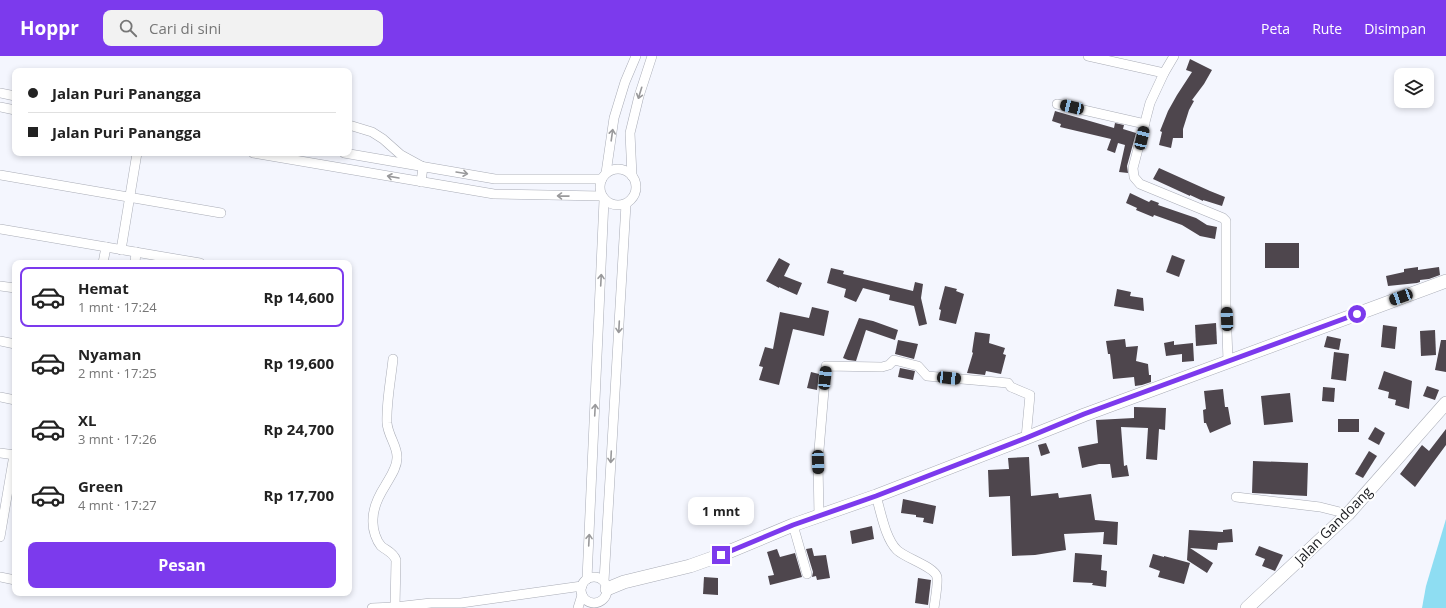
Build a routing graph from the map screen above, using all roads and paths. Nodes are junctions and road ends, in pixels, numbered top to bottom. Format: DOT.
graph roads {
  1 [pos="636,56"];
  2 [pos="652,56"];
  3 [pos="1088,56"];
  4 [pos="1174,56"];
  5 [pos="1164,73"];
  6 [pos="0,93"];
  7 [pos="12,95"];
  8 [pos="1057,104"];
  9 [pos="0,107"];
  10 [pos="12,109"];
  11 [pos="1145,124"];
  12 [pos="352,126"];
  13 [pos="352,154"];
  14 [pos="136,156"];
  15 [pos="270,156"];
  16 [pos="423,167"];
  17 [pos="0,175"];
  18 [pos="604,176"];
  19 [pos="632,176"];
  20 [pos="421,182"];
  21 [pos="129,198"];
  22 [pos="603,198"];
  23 [pos="626,204"];
  24 [pos="221,213"];
  25 [pos="0,230"];
  26 [pos="106,247"];
  27 [pos="121,250"];
  28 [pos="136,252"];
  29 [pos="104,260"];
  30 [pos="135,260"];
  31 [pos="183,260"];
  32 [pos="1446,281"];
  33 [pos="0,286"];
  34 [pos="12,288"];
  35 [pos="0,341"];
  36 [pos="12,343"];
  37 [pos="393,359"];
  38 [pos="1228,361"];
  39 [pos="0,397"];
  40 [pos="12,399"];
  41 [pos="1446,403"];
  42 [pos="1026,438"];
  43 [pos="0,453"];
  44 [pos="12,455"];
  45 [pos="12,471"];
  46 [pos="876,496"];
  47 [pos="1236,497"];
  48 [pos="1348,514"];
  49 [pos="819,516"];
  50 [pos="793,525"];
  51 [pos="0,537"];
  52 [pos="807,574"];
  53 [pos="0,577"];
  54 [pos="12,579"];
  55 [pos="606,585"];
  56 [pos="584,587"];
  57 [pos="600,605"];
  58 [pos="395,607"];
  59 [pos="372,608"];
  60 [pos="383,608"];
  61 [pos="578,608"];
  62 [pos="934,608"];
  63 [pos="1247,608"];
  18 -- 1 [label="street, one-way"];
  2 -- 19 [label="street, one-way"];
  3 -- 5 [label="street"];
  4 -- 5 [label="street"];
  5 -- 11 [label="street"];
  6 -- 7 [label="street"];
  8 -- 11 [label="street"];
  9 -- 10 [label="street"];
  11 -- 38 [label="street"];
  12 -- 16 [label="street"];
  13 -- 16 [label="street"];
  14 -- 21 [label="street"];
  20 -- 15 [label="street, one-way"];
  16 -- 18 [label="street, one-way"];
  16 -- 20 [label="street"];
  17 -- 21 [label="street"];
  18 -- 19 [label="street"];
  18 -- 22 [label="street"];
  19 -- 23 [label="street"];
  22 -- 20 [label="street, one-way"];
  21 -- 24 [label="street"];
  21 -- 27 [label="street"];
  22 -- 23 [label="street"];
  56 -- 22 [label="street, one-way"];
  23 -- 55 [label="street, one-way"];
  25 -- 26 [label="street"];
  26 -- 27 [label="street"];
  26 -- 29 [label="street"];
  27 -- 28 [label="street"];
  28 -- 30 [label="street"];
  28 -- 31 [label="street"];
  32 -- 38 [label="street"];
  33 -- 34 [label="street"];
  35 -- 36 [label="street"];
  37 -- 58 [label="street"];
  38 -- 42 [label="street"];
  39 -- 40 [label="street"];
  41 -- 48 [label="street, Jalan Gandoang"];
  42 -- 46 [label="street"];
  42 -- 49 [label="street"];
  43 -- 44 [label="street"];
  45 -- 51 [label="street"];
  46 -- 49 [label="street"];
  46 -- 62 [label="street"];
  47 -- 48 [label="street"];
  48 -- 63 [label="street, Jalan Gandoang"];
  49 -- 50 [label="street"];
  50 -- 52 [label="street"];
  50 -- 55 [label="street"];
  53 -- 54 [label="street"];
  55 -- 56 [label="street"];
  55 -- 57 [label="street"];
  56 -- 57 [label="street"];
  56 -- 58 [label="street"];
  56 -- 61 [label="street"];
  58 -- 60 [label="street"];
  59 -- 60 [label="street"];
}
